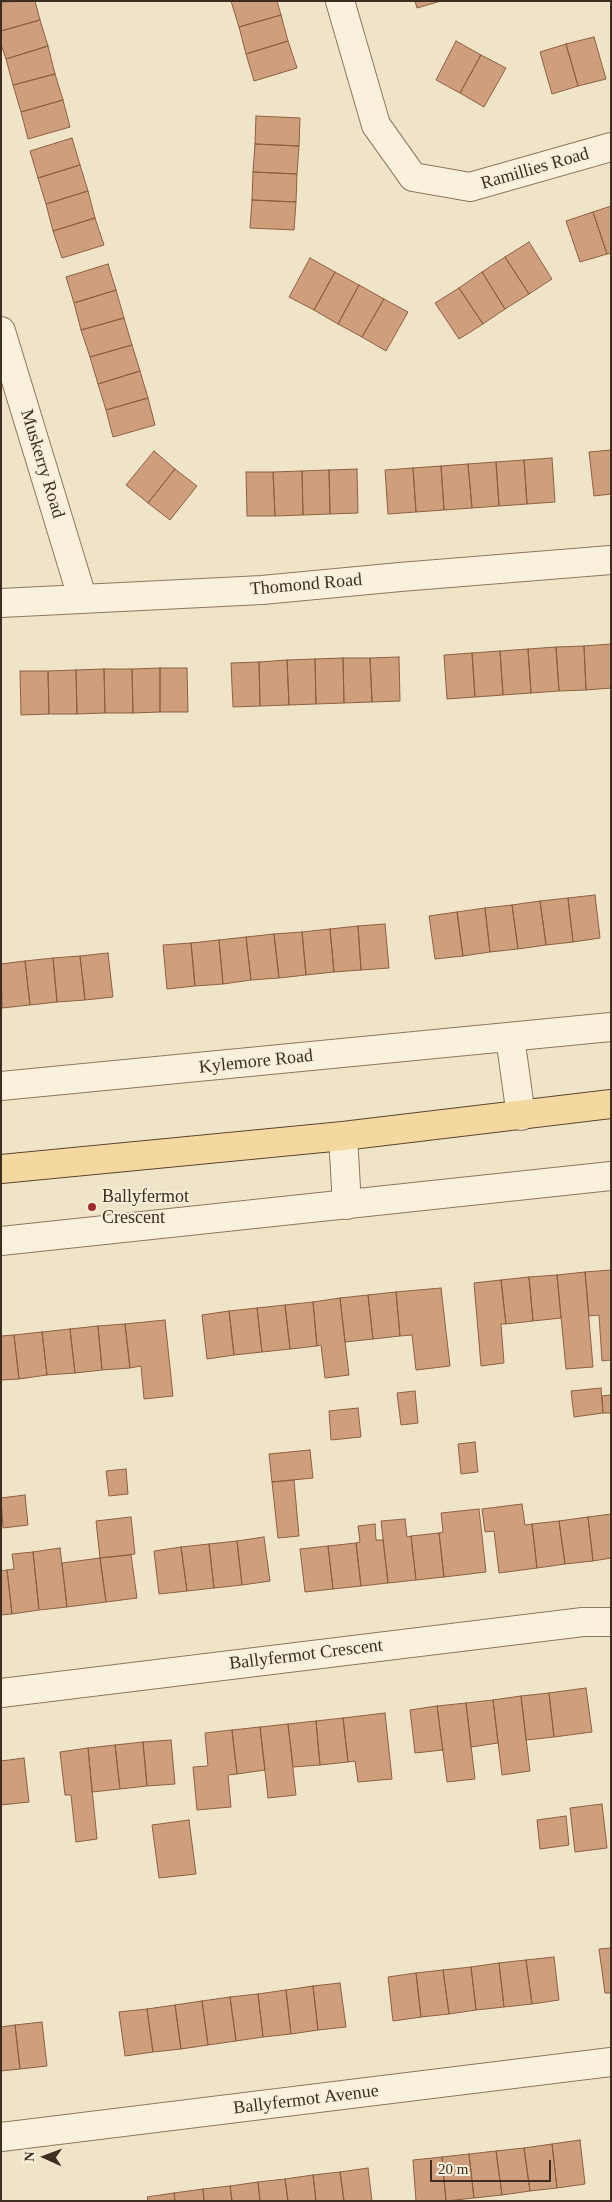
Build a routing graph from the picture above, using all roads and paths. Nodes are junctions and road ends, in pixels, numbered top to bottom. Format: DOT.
graph roads {
  1 [pos="340,1"];
  2 [pos="611,147"];
  3 [pos="1,331"];
  4 [pos="611,560"];
  5 [pos="82,597"];
  6 [pos="1,603"];
  7 [pos="611,1027"];
  8 [pos="510,1037"];
  9 [pos="1,1086"];
  10 [pos="611,1104"];
  11 [pos="521,1116"];
  12 [pos="343,1136"];
  13 [pos="1,1170"];
  14 [pos="611,1176"];
  15 [pos="347,1205"];
  16 [pos="1,1241"];
  17 [pos="611,1622"];
  18 [pos="1,1692"];
  19 [pos="611,2062"];
  20 [pos="1,2137"];
  1 -- 2 [label="street, Ramillies Road"];
  3 -- 5 [label="street, Muskerry Road"];
  4 -- 5 [label="street, Thomond Road"];
  5 -- 6 [label="street, Thomond Road"];
  7 -- 8 [label="street, Kylemore Road"];
  8 -- 9 [label="street, Kylemore Road"];
  8 -- 11 [label="street"];
  10 -- 11 [label="main road"];
  11 -- 12 [label="main road"];
  12 -- 13 [label="main road"];
  12 -- 15 [label="street"];
  14 -- 15 [label="street"];
  15 -- 16 [label="street"];
  17 -- 18 [label="street, Ballyfermot Crescent"];
  19 -- 20 [label="street, Ballyfermot Avenue"];
}
